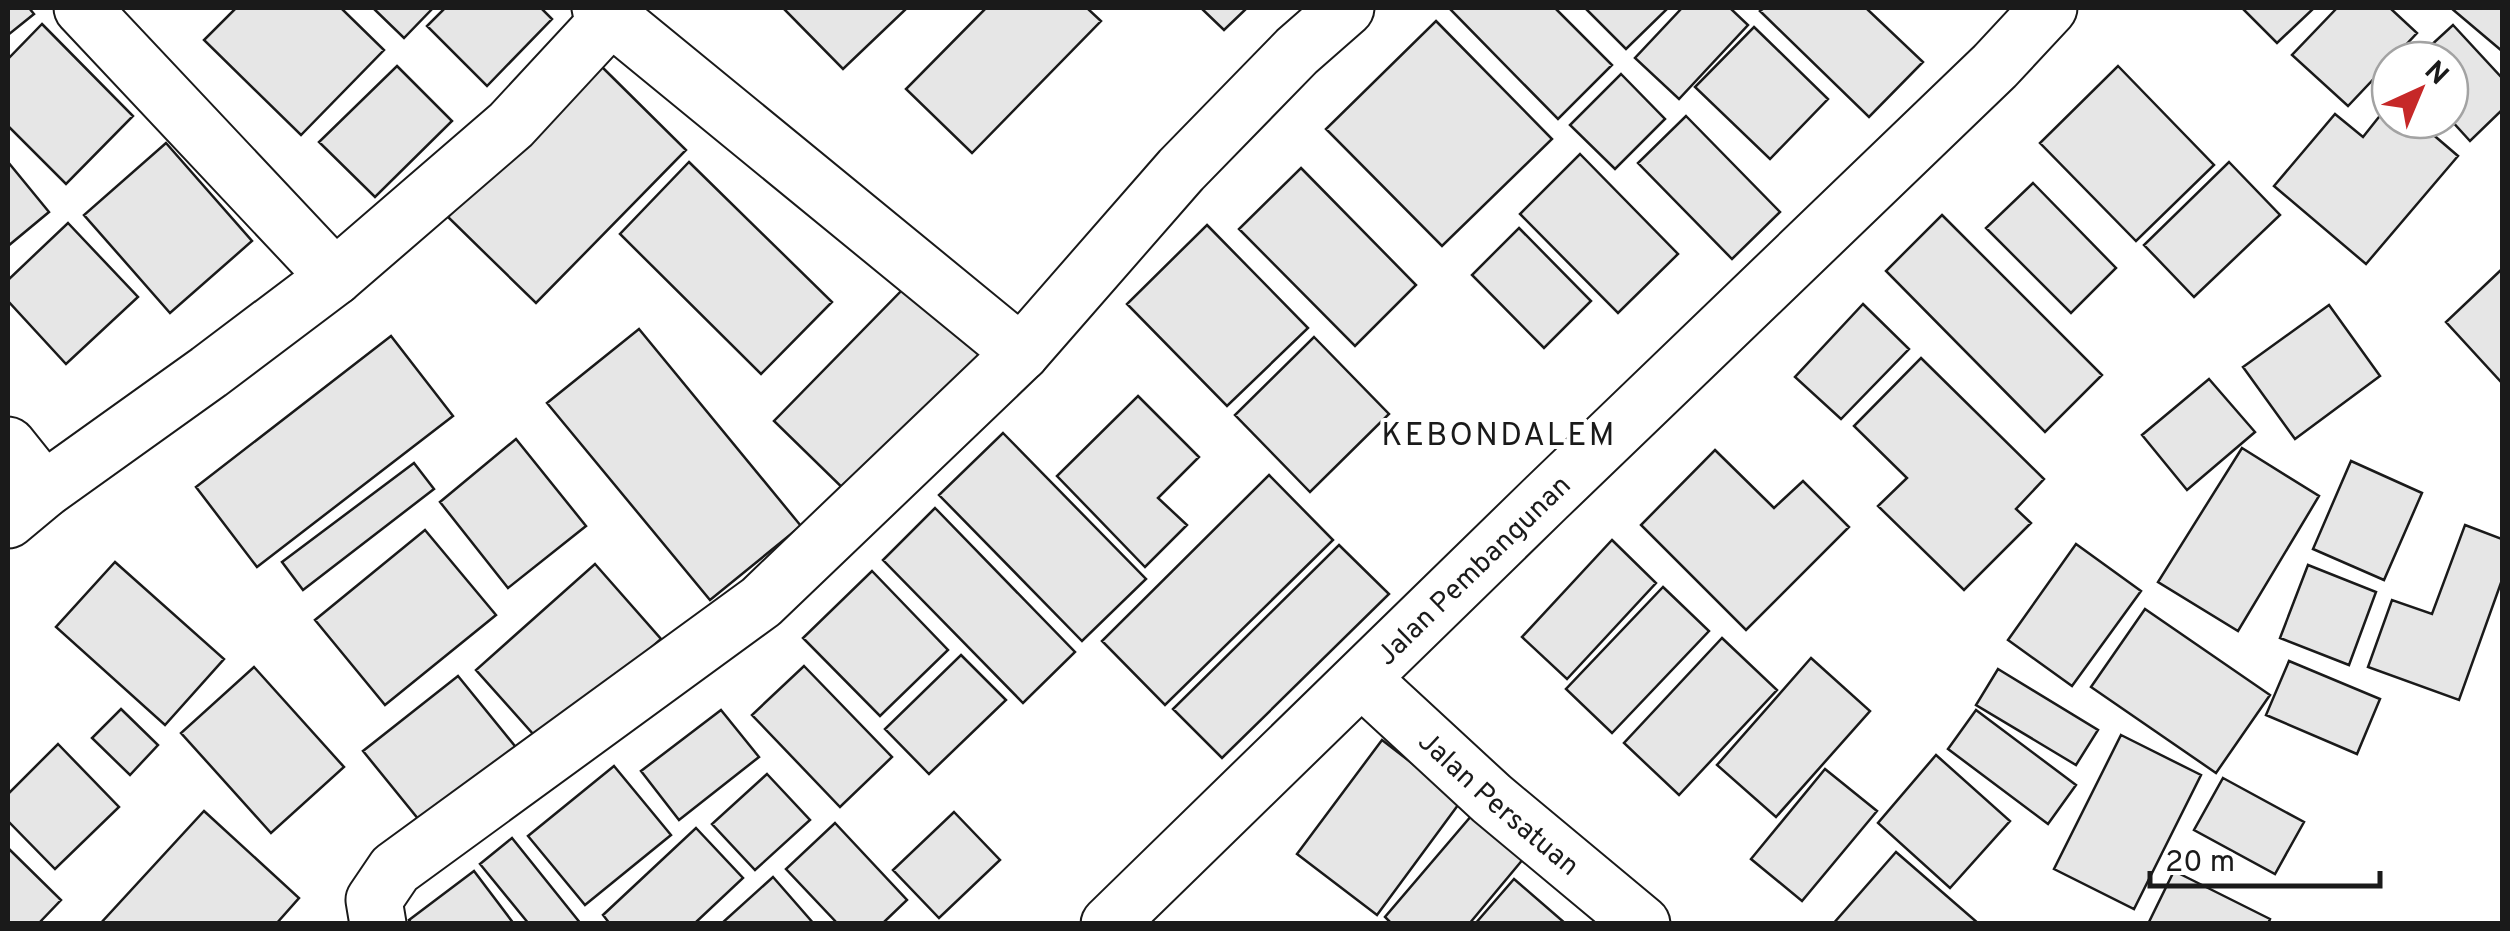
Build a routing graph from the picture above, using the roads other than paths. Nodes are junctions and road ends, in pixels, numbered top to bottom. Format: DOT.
graph roads {
  1 [pos="82,8"];
  2 [pos="1346,8"];
  3 [pos="2049,8"];
  4 [pos="606,12"];
  5 [pos="335,277"];
  6 [pos="1021,353"];
  7 [pos="8,445"];
  8 [pos="26,504"];
  9 [pos="1362,679"];
  10 [pos="378,924"];
  11 [pos="1109,924"];
  12 [pos="1642,924"];
  1 -- 5 [label="street"];
  2 -- 6 [label="street"];
  3 -- 9 [label="street, Jalan Pembangunan"];
  4 -- 5 [label="street"];
  4 -- 6 [label="street"];
  5 -- 8 [label="street"];
  6 -- 10 [label="street"];
  7 -- 8 [label="street"];
  9 -- 11 [label="street, Jalan Pembangunan"];
  9 -- 12 [label="street, Jalan Persatuan"];
}
